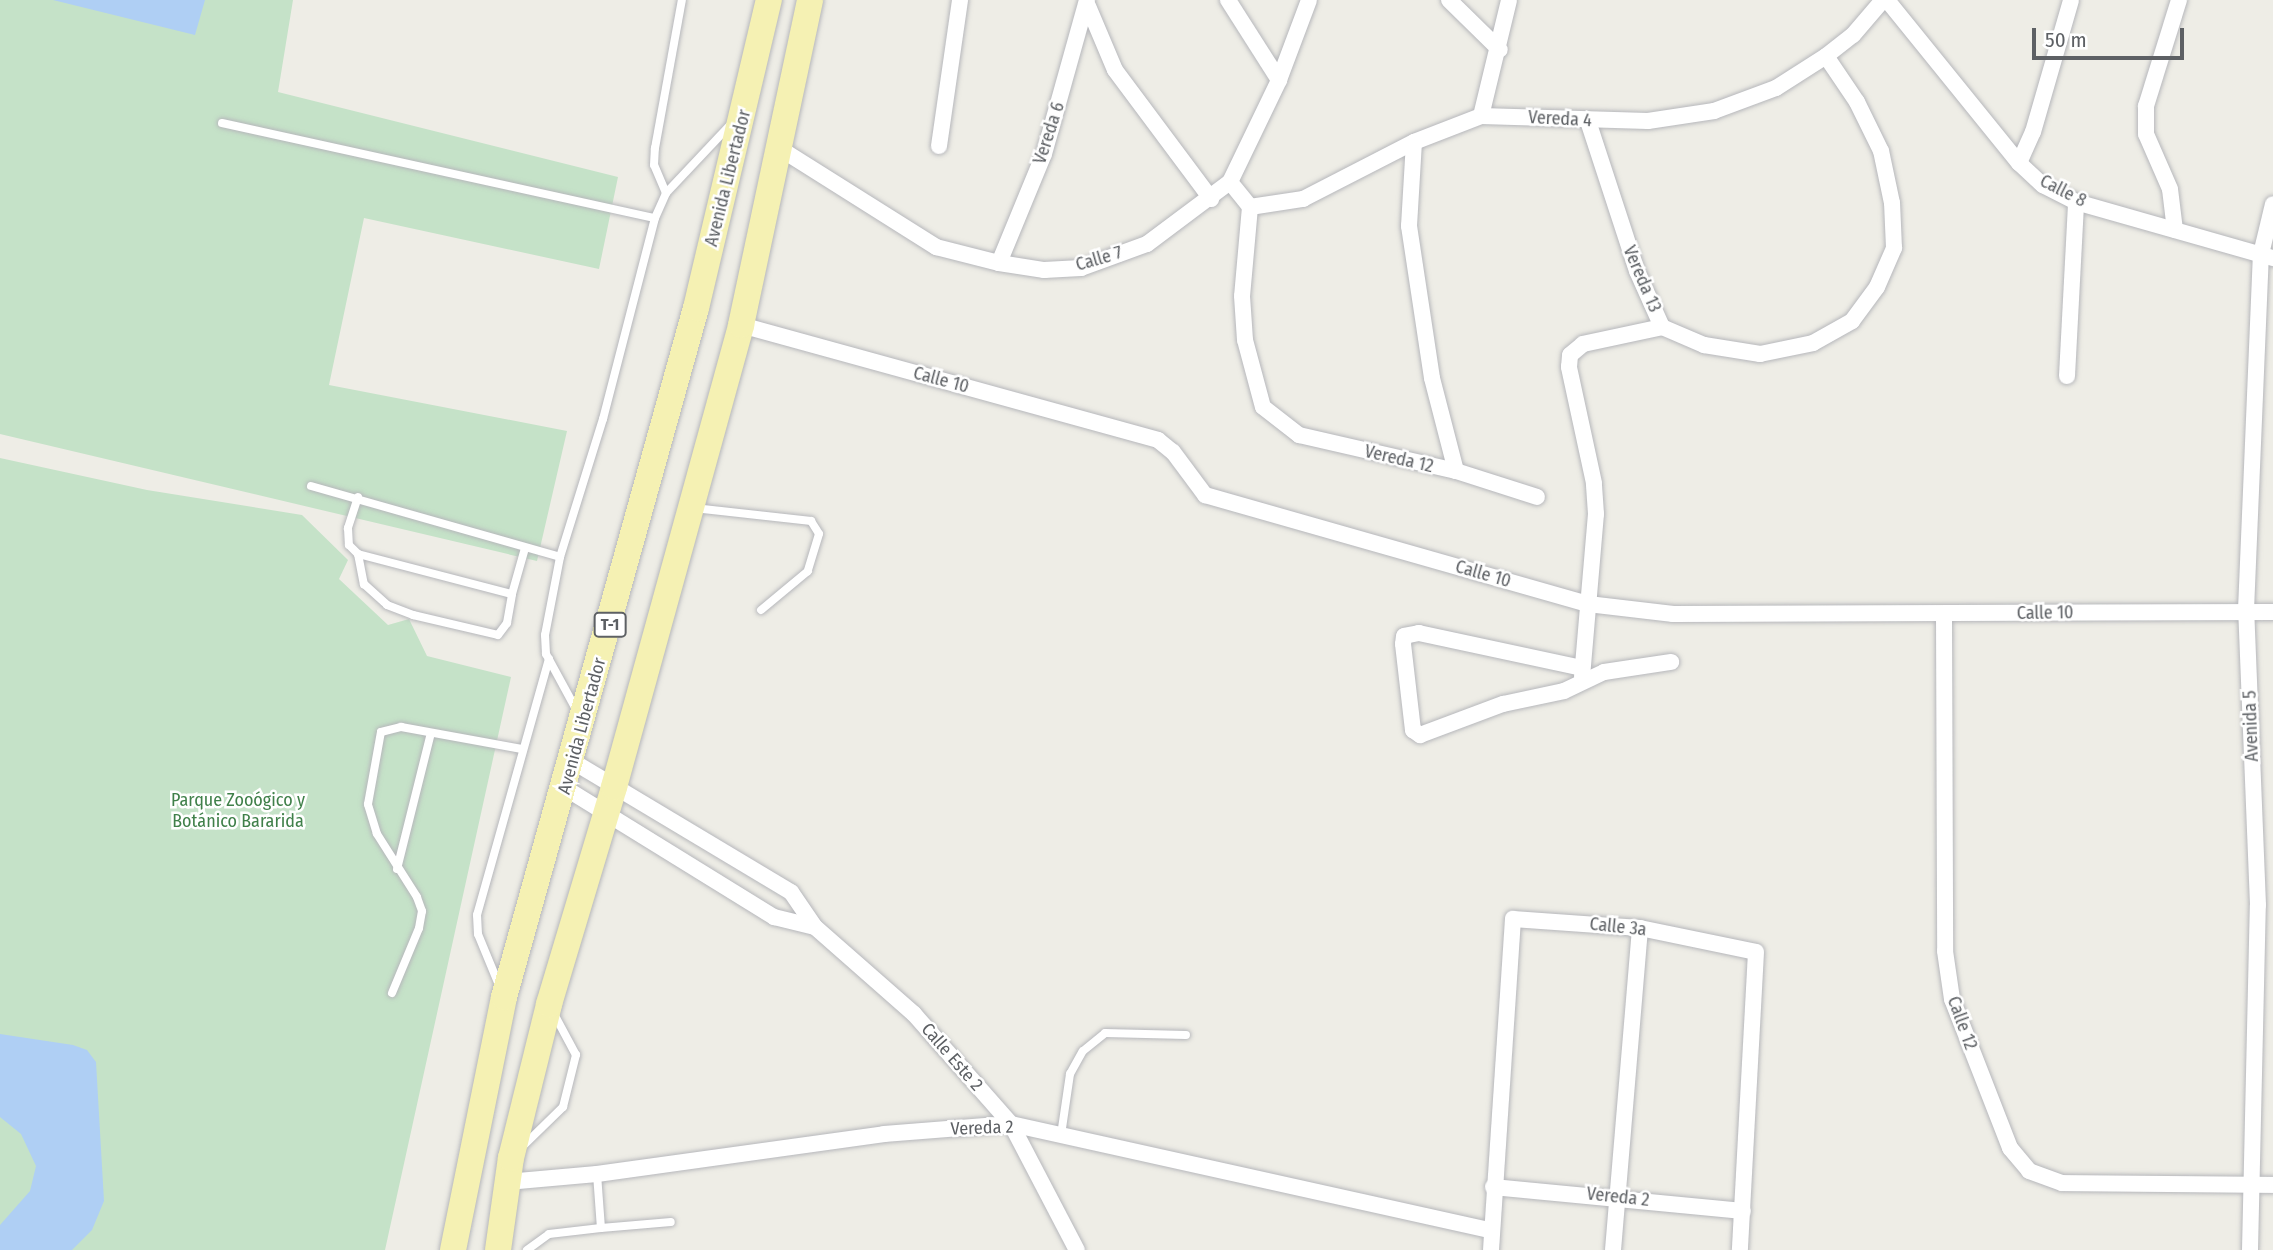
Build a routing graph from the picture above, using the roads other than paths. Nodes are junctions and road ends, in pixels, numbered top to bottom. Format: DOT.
graph roads {
  1 [pos="682,0"];
  2 [pos="769,0"];
  3 [pos="810,0"];
  4 [pos="960,0"];
  5 [pos="1228,0"];
  6 [pos="1309,0"];
  7 [pos="1449,0"];
  8 [pos="1509,0"];
  9 [pos="1885,0"];
  10 [pos="2071,0"];
  11 [pos="2179,0"];
  12 [pos="1087,3"];
  13 [pos="1500,50"];
  14 [pos="1826,56"];
  15 [pos="1279,80"];
  16 [pos="745,109"];
  17 [pos="1481,116"];
  18 [pos="1588,121"];
  19 [pos="222,123"];
  20 [pos="1414,142"];
  21 [pos="939,146"];
  22 [pos="779,148"];
  23 [pos="2019,163"];
  24 [pos="1230,182"];
  25 [pos="666,193"];
  26 [pos="1210,199"];
  27 [pos="2076,202"];
  28 [pos="2273,204"];
  29 [pos="1250,207"];
  30 [pos="655,218"];
  31 [pos="2175,230"];
  32 [pos="2267,256"];
  33 [pos="999,263"];
  34 [pos="741,326"];
  35 [pos="1662,327"];
  36 [pos="2067,376"];
  37 [pos="1456,471"];
  38 [pos="311,486"];
  39 [pos="358,497"];
  40 [pos="1537,497"];
  41 [pos="691,507"];
  42 [pos="525,548"];
  43 [pos="358,554"];
  44 [pos="560,557"];
  45 [pos="512,594"];
  46 [pos="1587,604"];
  47 [pos="761,610"];
  48 [pos="2246,610"];
  49 [pos="2273,612"];
  50 [pos="1944,615"];
  51 [pos="549,659"];
  52 [pos="1671,663"];
  53 [pos="1582,676"];
  54 [pos="583,722"];
  55 [pos="431,733"];
  56 [pos="522,749"];
  57 [pos="572,761"];
  58 [pos="565,788"];
  59 [pos="611,798"];
  60 [pos="397,869"];
  61 [pos="2265,905"];
  62 [pos="815,927"];
  63 [pos="1640,928"];
  64 [pos="392,993"];
  65 [pos="504,997"];
  66 [pos="549,1004"];
  67 [pos="1186,1035"];
  68 [pos="1011,1124"];
  69 [pos="1061,1135"];
  70 [pos="509,1170"];
  71 [pos="597,1174"];
  72 [pos="2252,1185"];
  73 [pos="2273,1185"];
  74 [pos="1493,1187"];
  75 [pos="1615,1196"];
  76 [pos="1743,1211"];
  77 [pos="671,1222"];
  78 [pos="601,1228"];
  79 [pos="1492,1230"];
  80 [pos="453,1250"];
  81 [pos="498,1250"];
  82 [pos="527,1250"];
  83 [pos="1077,1250"];
  84 [pos="1491,1250"];
  85 [pos="1613,1250"];
  86 [pos="1740,1250"];
  87 [pos="2250,1250"];
  1 -- 25 [label="lane"];
  2 -- 16 [label="main road, Avenida Libertador / T-1"];
  3 -- 22 [label="main road"];
  4 -- 21 [label="street"];
  5 -- 15 [label="street"];
  6 -- 15 [label="street, Calle 7"];
  7 -- 13 [label="street"];
  8 -- 13 [label="street"];
  9 -- 14 [label="street, Vereda 4"];
  9 -- 23 [label="street, Calle 8"];
  10 -- 23 [label="street"];
  11 -- 31 [label="street"];
  12 -- 26 [label="street"];
  12 -- 33 [label="street, Vereda 6"];
  13 -- 17 [label="street"];
  14 -- 18 [label="street, Vereda 4"];
  14 -- 35 [label="street, Vereda 13"];
  15 -- 24 [label="street, Calle 7"];
  16 -- 25 [label="lane"];
  16 -- 54 [label="main road, Avenida Libertador / T-1"];
  17 -- 18 [label="street, Vereda 4"];
  17 -- 20 [label="street, Vereda 4"];
  18 -- 35 [label="street, Vereda 13"];
  19 -- 30 [label="lane"];
  20 -- 29 [label="street, Vereda 4"];
  20 -- 37 [label="street, Vereda 12"];
  22 -- 33 [label="street, Calle 7"];
  22 -- 34 [label="main road"];
  23 -- 27 [label="street, Calle 8"];
  24 -- 26 [label="street, Calle 7"];
  24 -- 29 [label="street"];
  25 -- 30 [label="lane"];
  26 -- 33 [label="street, Calle 7"];
  27 -- 31 [label="street, Calle 8"];
  27 -- 36 [label="street"];
  28 -- 32 [label="street, Avenida 5"];
  29 -- 37 [label="street, Vereda 12"];
  30 -- 44 [label="lane"];
  31 -- 32 [label="street, Calle 8"];
  32 -- 48 [label="street, Avenida 5"];
  34 -- 41 [label="main road"];
  34 -- 46 [label="street, Calle 10"];
  35 -- 46 [label="street"];
  37 -- 40 [label="street"];
  38 -- 39 [label="lane"];
  39 -- 42 [label="lane"];
  39 -- 43 [label="lane"];
  41 -- 47 [label="lane"];
  41 -- 59 [label="main road"];
  42 -- 44 [label="lane"];
  42 -- 45 [label="lane"];
  43 -- 45 [label="lane"];
  43 -- 45 [label="lane"];
  44 -- 51 [label="lane"];
  46 -- 50 [label="street, Calle 10"];
  46 -- 53 [label="street"];
  48 -- 49 [label="street, Calle 10"];
  48 -- 50 [label="street, Calle 10"];
  48 -- 61 [label="street, Avenida 5"];
  50 -- 72 [label="street, Calle 12"];
  51 -- 54 [label="lane"];
  51 -- 56 [label="lane"];
  52 -- 53 [label="street"];
  53 -- 53 [label="street"];
  54 -- 57 [label="main road, Avenida Libertador / T-1"];
  55 -- 56 [label="lane"];
  55 -- 60 [label="lane"];
  55 -- 60 [label="lane"];
  56 -- 65 [label="lane"];
  57 -- 58 [label="main road, Avenida Libertador / T-1"];
  57 -- 59 [label="street, Calle Este 2"];
  58 -- 59 [label="street, Calle Este 2"];
  58 -- 65 [label="main road, Avenida Libertador / T-1"];
  59 -- 62 [label="street, Calle Este 2"];
  59 -- 62 [label="street, Calle Este 2"];
  59 -- 66 [label="main road"];
  60 -- 64 [label="lane"];
  61 -- 72 [label="street, Avenida 5"];
  62 -- 68 [label="street, Calle Este 2"];
  63 -- 74 [label="street, Calle 3a"];
  63 -- 75 [label="street"];
  63 -- 76 [label="street, Calle 3a"];
  65 -- 80 [label="main road, Avenida Libertador / T-1"];
  66 -- 70 [label="main road"];
  66 -- 70 [label="lane"];
  67 -- 69 [label="lane"];
  68 -- 69 [label="street, Vereda 2"];
  68 -- 71 [label="street, Vereda 2"];
  68 -- 83 [label="street, Calle Este 2"];
  69 -- 79 [label="street, Vereda 2"];
  70 -- 71 [label="street, Vereda 2"];
  70 -- 81 [label="main road"];
  71 -- 78 [label="lane"];
  72 -- 73 [label="street, Calle 12"];
  72 -- 87 [label="street, Avenida 5"];
  74 -- 75 [label="street, Vereda 2"];
  74 -- 79 [label="street, Calle 3a"];
  75 -- 76 [label="street, Vereda 2"];
  75 -- 85 [label="street"];
  76 -- 86 [label="street, Calle 3a"];
  77 -- 78 [label="lane"];
  78 -- 82 [label="lane"];
  79 -- 84 [label="street, Calle 3a"];
}
